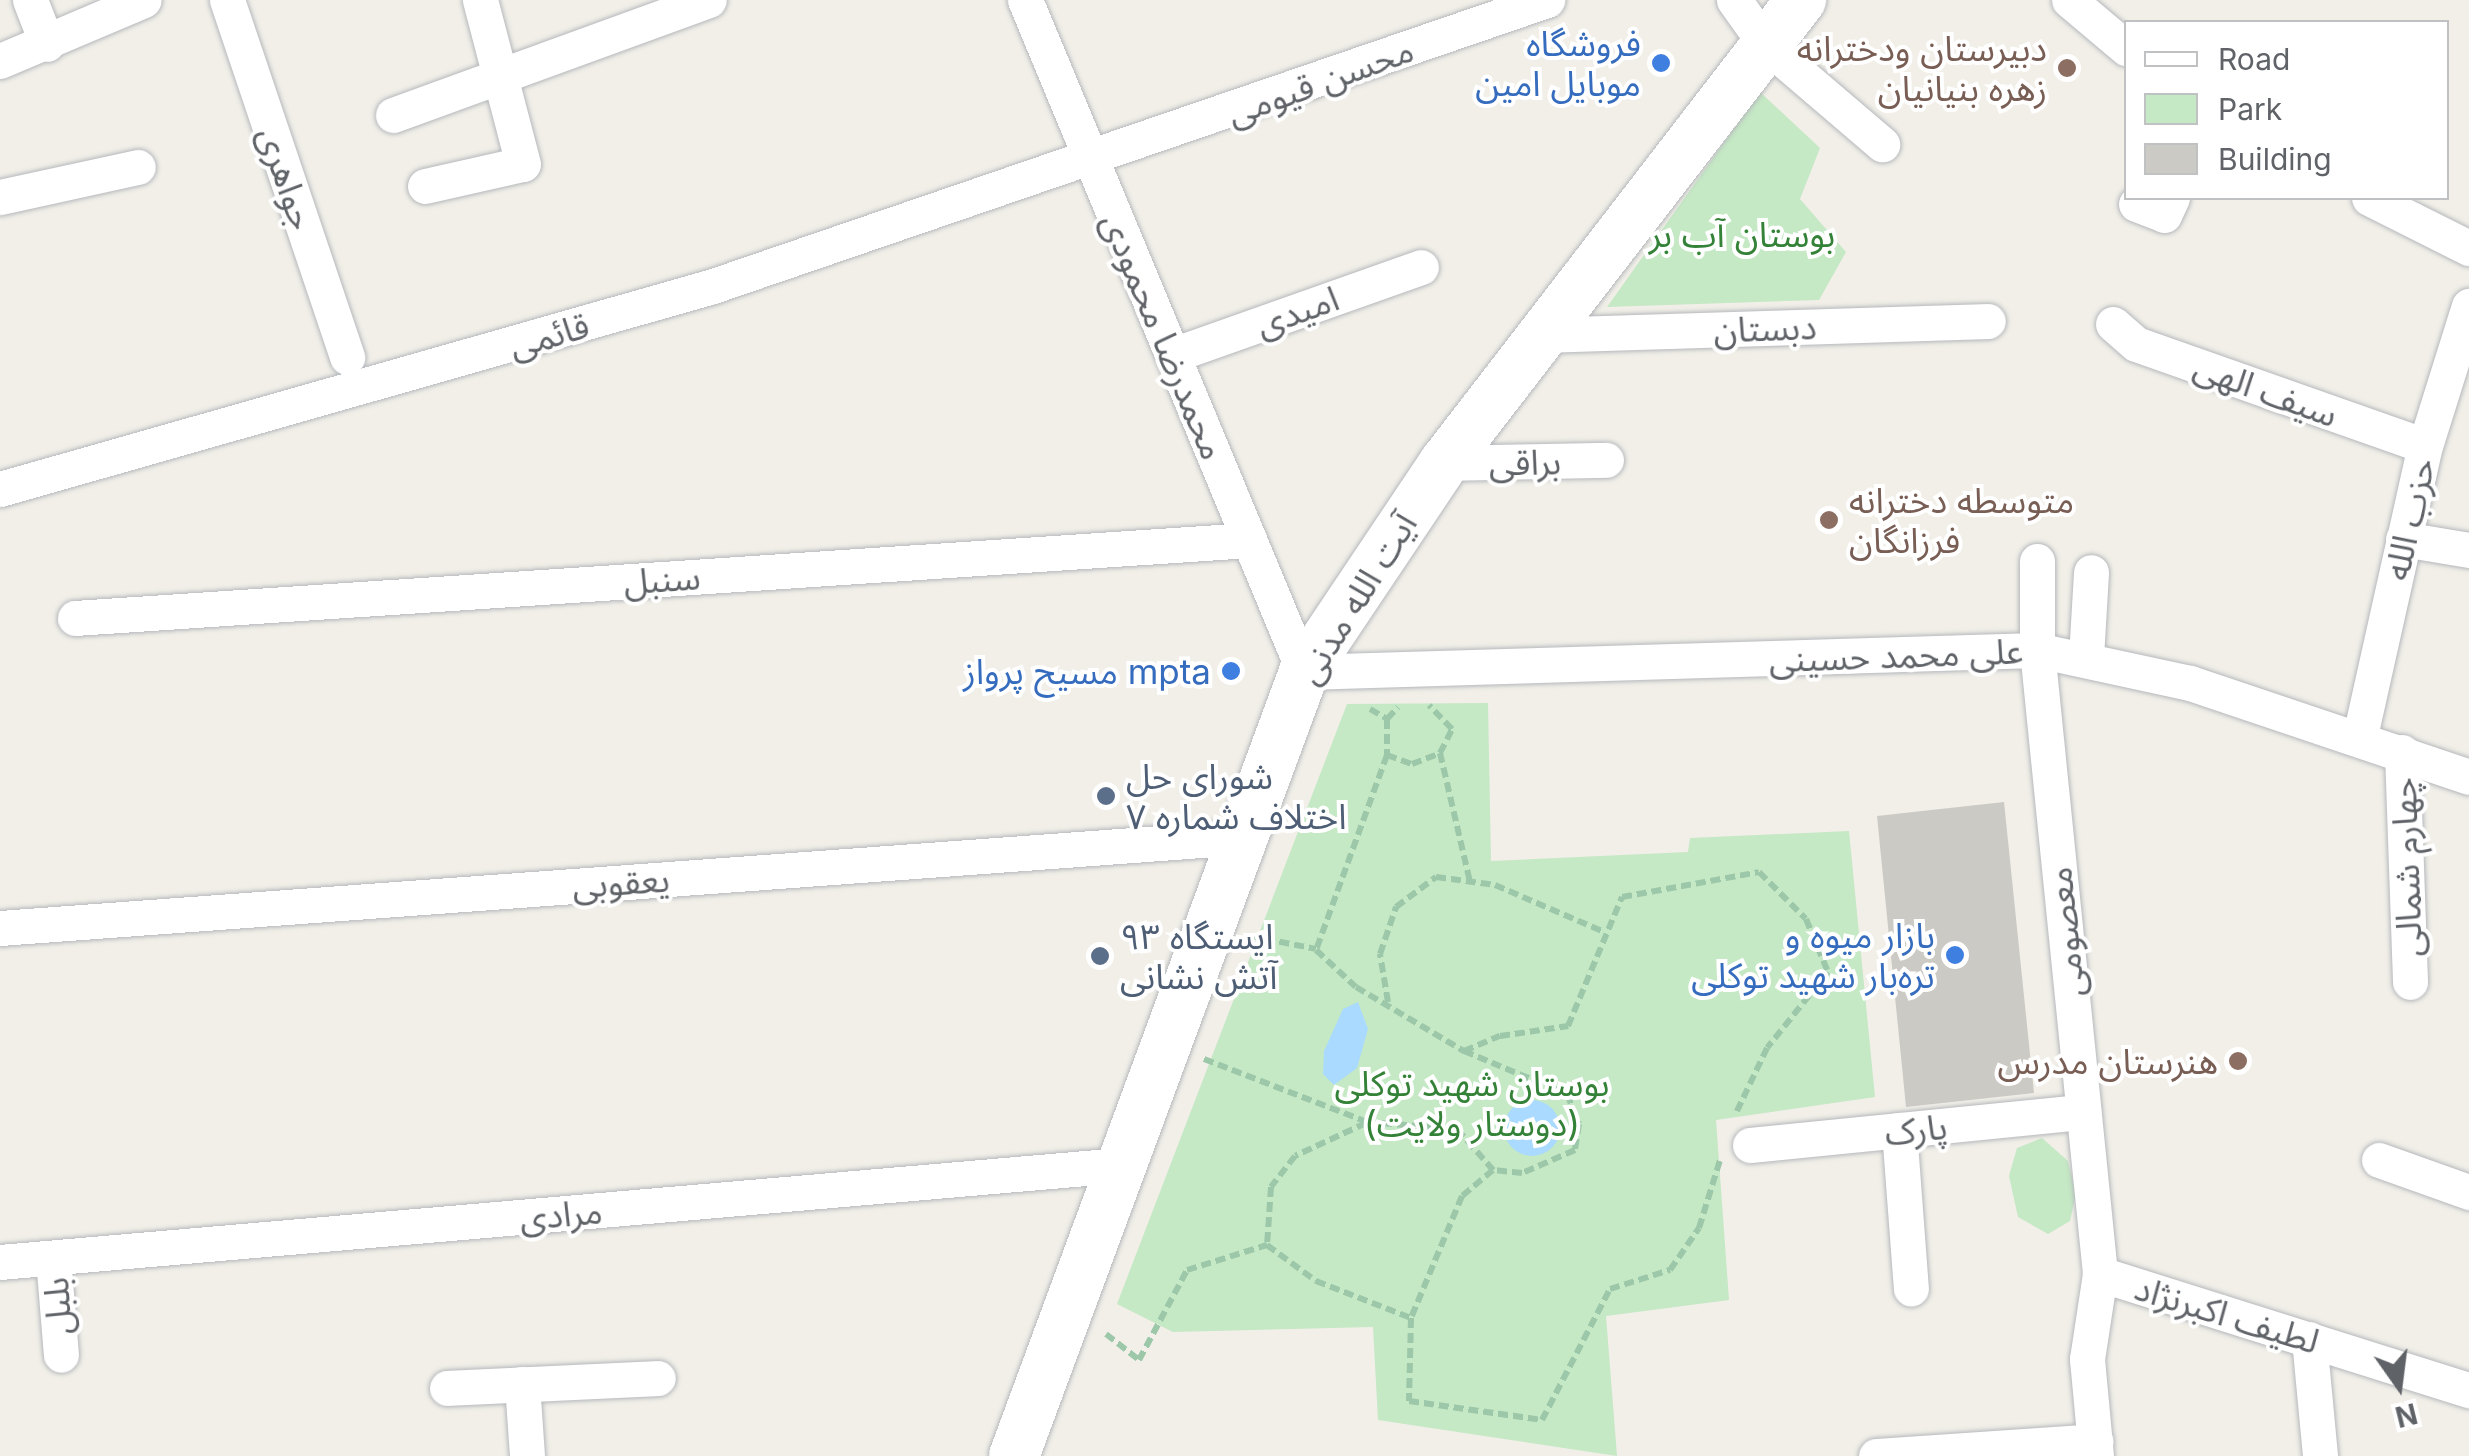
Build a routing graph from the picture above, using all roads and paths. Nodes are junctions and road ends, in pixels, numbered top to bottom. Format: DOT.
graph roads {
  1 [pos="30,0"];
  2 [pos="144,0"];
  3 [pos="227,0"];
  4 [pos="480,0"];
  5 [pos="709,0"];
  6 [pos="1024,0"];
  7 [pos="1734,0"];
  8 [pos="1800,0"];
  9 [pos="2069,0"];
  10 [pos="1524,4"];
  11 [pos="46,44"];
  12 [pos="1766,46"];
  13 [pos="2124,46"];
  14 [pos="0,61"];
  15 [pos="498,74"];
  16 [pos="393,115"];
  17 [pos="1882,144"];
  18 [pos="1092,162"];
  19 [pos="138,167"];
  20 [pos="426,186"];
  21 [pos="0,197"];
  22 [pos="2171,200"];
  23 [pos="2373,200"];
  24 [pos="2136,204"];
  25 [pos="2469,248"];
  26 [pos="1421,267"];
  27 [pos="2469,306"];
  28 [pos="1988,321"];
  29 [pos="2113,324"];
  30 [pos="1542,335"];
  31 [pos="1172,355"];
  32 [pos="347,357"];
  33 [pos="2425,446"];
  34 [pos="1606,460"];
  35 [pos="1444,463"];
  36 [pos="0,489"];
  37 [pos="2403,539"];
  38 [pos="1249,540"];
  39 [pos="2469,550"];
  40 [pos="2037,561"];
  41 [pos="2091,572"];
  42 [pos="75,618"];
  43 [pos="2037,650"];
  44 [pos="2086,657"];
  45 [pos="1304,672"];
  46 [pos="1387,719"];
  47 [pos="2360,736"];
  48 [pos="2402,752"];
  49 [pos="1440,753"];
  50 [pos="1386,755"];
  51 [pos="2469,777"];
  52 [pos="1242,836"];
  53 [pos="1470,882"];
  54 [pos="0,928"];
  55 [pos="1209,928"];
  56 [pos="1604,932"];
  57 [pos="1316,950"];
  58 [pos="2410,982"];
  59 [pos="1388,1002"];
  60 [pos="1166,1045"];
  61 [pos="1464,1051"];
  62 [pos="2083,1112"];
  63 [pos="1367,1122"];
  64 [pos="1899,1130"];
  65 [pos="1750,1145"];
  66 [pos="2379,1160"];
  67 [pos="1121,1165"];
  68 [pos="1493,1170"];
  69 [pos="2469,1192"];
  70 [pos="1267,1245"];
  71 [pos="54,1258"];
  72 [pos="0,1262"];
  73 [pos="2100,1274"];
  74 [pos="1911,1289"];
  75 [pos="1070,1305"];
  76 [pos="1412,1318"];
  77 [pos="2309,1339"];
  78 [pos="61,1355"];
  79 [pos="658,1378"];
  80 [pos="522,1384"];
  81 [pos="447,1388"];
  82 [pos="2469,1390"];
  83 [pos="2096,1449"];
  84 [pos="527,1456"];
  85 [pos="1014,1456"];
  86 [pos="1876,1456"];
  87 [pos="2320,1456"];
  1 -- 11 [label="street"];
  2 -- 11 [label="street"];
  3 -- 32 [label="street, جواهری"];
  4 -- 15 [label="street"];
  5 -- 15 [label="street"];
  6 -- 18 [label="street, محمدرضا محمودی"];
  7 -- 12 [label="street"];
  8 -- 12 [label="main road, آیت الله مدنی"];
  9 -- 13 [label="street"];
  10 -- 18 [label="street, محسن قیومی"];
  11 -- 14 [label="street"];
  12 -- 17 [label="street"];
  12 -- 30 [label="main road, آیت الله مدنی"];
  15 -- 16 [label="street"];
  15 -- 20 [label="street"];
  18 -- 31 [label="street, محمدرضا محمودی"];
  18 -- 36 [label="street, قائمی"];
  19 -- 21 [label="street"];
  22 -- 24 [label="street"];
  23 -- 25 [label="street"];
  26 -- 31 [label="street, امیدی"];
  27 -- 33 [label="street, حزب الله"];
  28 -- 30 [label="street, دبستان"];
  29 -- 33 [label="street, سیف الهی"];
  30 -- 35 [label="main road, آیت الله مدنی"];
  31 -- 38 [label="street, محمدرضا محمودی"];
  33 -- 37 [label="street, حزب الله"];
  34 -- 35 [label="street, براقی"];
  35 -- 45 [label="main road, آیت الله مدنی"];
  37 -- 39 [label="street"];
  37 -- 47 [label="street, حزب الله"];
  38 -- 42 [label="street, سنبل"];
  38 -- 45 [label="street, محمدرضا محمودی"];
  40 -- 43 [label="street, معصومی"];
  41 -- 44 [label="street"];
  43 -- 44 [label="street, علی محمد حسینی"];
  43 -- 45 [label="street, علی محمد حسینی"];
  43 -- 62 [label="street, معصومی"];
  44 -- 47 [label="street, علی محمد حسینی"];
  45 -- 46 [label="path"];
  45 -- 52 [label="main road, آیت الله مدنی"];
  46 -- 49 [label="path"];
  46 -- 50 [label="path"];
  47 -- 48 [label="street, علی محمد حسینی"];
  48 -- 51 [label="street, علی محمد حسینی"];
  48 -- 58 [label="street, چهارم شمالی"];
  49 -- 50 [label="path"];
  49 -- 53 [label="path"];
  50 -- 57 [label="path"];
  52 -- 54 [label="street, یعقوبی"];
  52 -- 55 [label="main road, آیت الله مدنی"];
  53 -- 56 [label="path"];
  53 -- 59 [label="path"];
  55 -- 57 [label="path"];
  55 -- 60 [label="main road, آیت الله مدنی"];
  56 -- 61 [label="path"];
  56 -- 65 [label="path"];
  57 -- 59 [label="path"];
  59 -- 61 [label="path"];
  60 -- 63 [label="path"];
  60 -- 67 [label="main road, آیت الله مدنی"];
  61 -- 68 [label="path"];
  62 -- 64 [label="street, پارک"];
  62 -- 73 [label="street, معصومی"];
  63 -- 68 [label="path"];
  63 -- 70 [label="path"];
  64 -- 65 [label="street, پارک"];
  64 -- 74 [label="street"];
  65 -- 76 [label="path"];
  66 -- 69 [label="street"];
  67 -- 71 [label="street, مرادی"];
  67 -- 75 [label="main road, آیت الله مدنی"];
  68 -- 76 [label="path"];
  70 -- 75 [label="path"];
  70 -- 76 [label="path"];
  71 -- 72 [label="street, مرادی"];
  71 -- 78 [label="street, بلبل"];
  73 -- 77 [label="street, لطیف اکبرنژاد"];
  73 -- 83 [label="street, معصومی"];
  75 -- 85 [label="main road, آیت الله مدنی"];
  77 -- 82 [label="street, لطیف اکبرنژاد"];
  77 -- 87 [label="street"];
  79 -- 80 [label="street"];
  80 -- 81 [label="street"];
  80 -- 84 [label="street"];
  83 -- 86 [label="street"];
}
